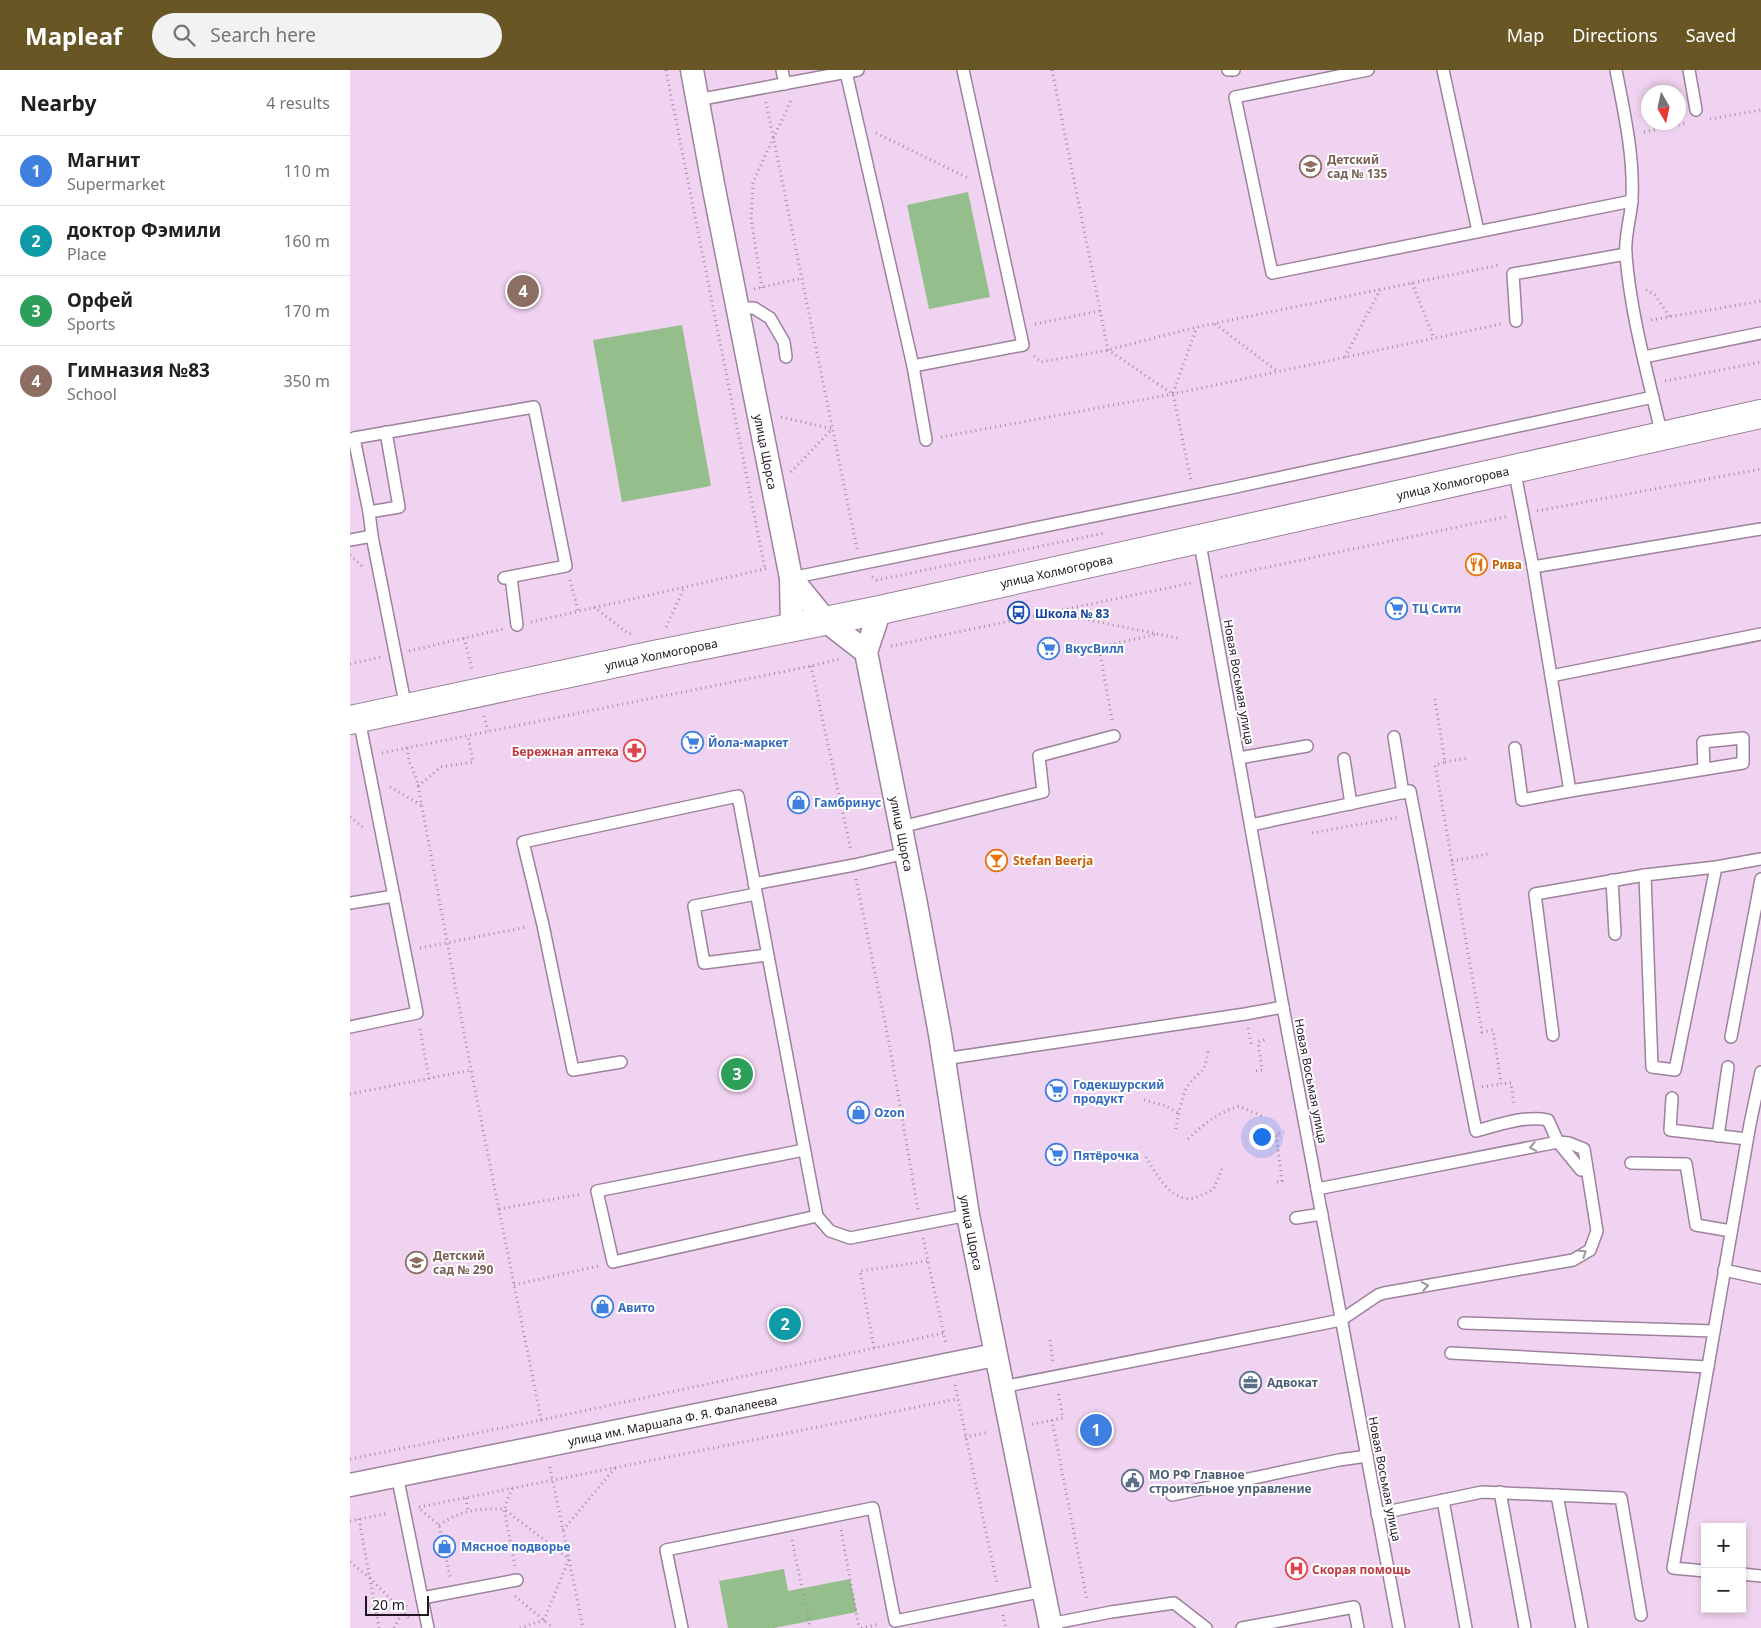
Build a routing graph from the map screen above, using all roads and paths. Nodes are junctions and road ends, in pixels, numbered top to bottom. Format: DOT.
graph roads {
  1 [pos="666,70"];
  2 [pos="692,70"];
  3 [pos="782,70"];
  4 [pos="858,70"];
  5 [pos="963,70"];
  6 [pos="1052,70"];
  7 [pos="1228,70"];
  8 [pos="1234,70"];
  9 [pos="1368,70"];
  10 [pos="1443,70"];
  11 [pos="1616,70"];
  12 [pos="1689,70"];
  13 [pos="846,72"];
  14 [pos="785,84"];
  15 [pos="763,88"];
  16 [pos="792,98"];
  17 [pos="697,100"];
  18 [pos="1696,110"];
  19 [pos="858,124"];
  20 [pos="774,138"];
  21 [pos="988,188"];
  22 [pos="1632,201"];
  23 [pos="1478,231"];
  24 [pos="1626,254"];
  25 [pos="1513,274"];
  26 [pos="802,278"];
  27 [pos="1630,282"];
  28 [pos="1412,283"];
  29 [pos="762,288"];
  30 [pos="1380,290"];
  31 [pos="736,300"];
  32 [pos="1761,301"];
  33 [pos="1100,311"];
  34 [pos="1670,317"];
  35 [pos="1516,321"];
  36 [pos="1636,322"];
  37 [pos="1216,324"];
  38 [pos="1019,327"];
  39 [pos="1197,327"];
  40 [pos="1761,333"];
  41 [pos="1434,338"];
  42 [pos="1023,345"];
  43 [pos="1108,350"];
  44 [pos="1345,357"];
  45 [pos="1644,357"];
  46 [pos="786,358"];
  47 [pos="913,366"];
  48 [pos="1277,372"];
  49 [pos="1173,394"];
  50 [pos="1653,397"];
  51 [pos="1761,414"];
  52 [pos="386,432"];
  53 [pos="1662,436"];
  54 [pos="926,440"];
  55 [pos="1514,468"];
  56 [pos="1761,469"];
  57 [pos="1200,494"];
  58 [pos="369,512"];
  59 [pos="1523,514"];
  60 [pos="1761,529"];
  61 [pos="372,536"];
  62 [pos="1199,538"];
  63 [pos="350,540"];
  64 [pos="356,561"];
  65 [pos="350,563"];
  66 [pos="566,566"];
  67 [pos="853,566"];
  68 [pos="1533,567"];
  69 [pos="791,578"];
  70 [pos="1206,580"];
  71 [pos="684,587"];
  72 [pos="594,607"];
  73 [pos="880,610"];
  74 [pos="578,611"];
  75 [pos="1051,613"];
  76 [pos="826,621"];
  77 [pos="517,626"];
  78 [pos="792,628"];
  79 [pos="657,629"];
  80 [pos="638,632"];
  81 [pos="1158,634"];
  82 [pos="1761,634"];
  83 [pos="1178,638"];
  84 [pos="866,652"];
  85 [pos="396,654"];
  86 [pos="350,664"];
  87 [pos="811,666"];
  88 [pos="1551,676"];
  89 [pos="1435,699"];
  90 [pos="406,708"];
  91 [pos="355,720"];
  92 [pos="468,735"];
  93 [pos="1114,736"];
  94 [pos="1394,737"];
  95 [pos="1308,746"];
  96 [pos="407,748"];
  97 [pos="1515,748"];
  98 [pos="367,757"];
  99 [pos="1239,758"];
  100 [pos="1468,758"];
  101 [pos="1344,759"];
  102 [pos="1445,762"];
  103 [pos="1704,769"];
  104 [pos="370,776"];
  105 [pos="418,786"];
  106 [pos="1570,791"];
  107 [pos="1403,793"];
  108 [pos="1351,804"];
  109 [pos="422,805"];
  110 [pos="1404,816"];
  111 [pos="1251,825"];
  112 [pos="901,827"];
  113 [pos="1312,833"];
  114 [pos="906,853"];
  115 [pos="1488,854"];
  116 [pos="1761,859"];
  117 [pos="1452,861"];
  118 [pos="854,865"];
  119 [pos="1716,867"];
  120 [pos="1645,875"];
  121 [pos="1761,879"];
  122 [pos="1612,880"];
  123 [pos="755,889"];
  124 [pos="394,896"];
  125 [pos="350,904"];
  126 [pos="543,925"];
  127 [pos="1615,934"];
  128 [pos="447,942"];
  129 [pos="405,951"];
  130 [pos="767,955"];
  131 [pos="1283,1006"];
  132 [pos="417,1013"];
  133 [pos="350,1027"];
  134 [pos="1554,1035"];
  135 [pos="1731,1037"];
  136 [pos="1268,1040"];
  137 [pos="1208,1051"];
  138 [pos="944,1059"];
  139 [pos="621,1062"];
  140 [pos="1728,1067"];
  141 [pos="471,1070"];
  142 [pos="1256,1071"];
  143 [pos="1761,1072"];
  144 [pos="430,1079"];
  145 [pos="350,1094"];
  146 [pos="1672,1098"];
  147 [pos="1144,1100"];
  148 [pos="1178,1113"];
  149 [pos="1264,1117"];
  150 [pos="1517,1122"];
  151 [pos="1176,1129"];
  152 [pos="1284,1132"];
  153 [pos="1718,1136"];
  154 [pos="1188,1139"];
  155 [pos="1747,1139"];
  156 [pos="1558,1142"];
  157 [pos="804,1150"];
  158 [pos="1146,1156"];
  159 [pos="1631,1163"];
  160 [pos="1222,1169"];
  161 [pos="1581,1170"];
  162 [pos="1276,1182"];
  163 [pos="1317,1189"];
  164 [pos="597,1191"];
  165 [pos="498,1209"];
  166 [pos="1322,1214"];
  167 [pos="817,1216"];
  168 [pos="968,1216"];
  169 [pos="1296,1218"];
  170 [pos="920,1224"];
  171 [pos="1731,1231"];
  172 [pos="928,1261"];
  173 [pos="613,1262"];
  174 [pos="1724,1270"];
  175 [pos="1761,1278"];
  176 [pos="514,1285"];
  177 [pos="1341,1320"];
  178 [pos="1464,1323"];
  179 [pos="1714,1331"];
  180 [pos="944,1333"];
  181 [pos="1050,1340"];
  182 [pos="874,1348"];
  183 [pos="1451,1353"];
  184 [pos="995,1354"];
  185 [pos="950,1364"];
  186 [pos="1708,1368"];
  187 [pos="1055,1377"];
  188 [pos="1002,1387"];
  189 [pos="958,1398"];
  190 [pos="541,1420"];
  191 [pos="1052,1420"];
  192 [pos="1011,1428"];
  193 [pos="966,1437"];
  194 [pos="546,1445"];
  195 [pos="1367,1456"];
  196 [pos="350,1459"];
  197 [pos="616,1467"];
  198 [pos="397,1475"];
  199 [pos="552,1480"];
  200 [pos="350,1484"];
  201 [pos="512,1488"];
  202 [pos="1500,1492"];
  203 [pos="1172,1495"];
  204 [pos="1557,1495"];
  205 [pos="466,1498"];
  206 [pos="1443,1500"];
  207 [pos="419,1508"];
  208 [pos="504,1509"];
  209 [pos="404,1510"];
  210 [pos="468,1511"];
  211 [pos="1377,1514"];
  212 [pos="838,1515"];
  213 [pos="359,1519"];
  214 [pos="350,1521"];
  215 [pos="439,1525"];
  216 [pos="788,1525"];
  217 [pos="563,1530"];
  218 [pos="569,1559"];
  219 [pos="350,1562"];
  220 [pos="1701,1571"];
  221 [pos="1746,1574"];
  222 [pos="1761,1576"];
  223 [pos="370,1578"];
  224 [pos="518,1580"];
  225 [pos="499,1583"];
  226 [pos="1044,1591"];
  227 [pos="453,1592"];
  228 [pos="422,1598"];
  229 [pos="1000,1601"];
  230 [pos="1641,1615"];
  231 [pos="1090,1616"];
  232 [pos="544,1620"];
  233 [pos="413,1623"];
  234 [pos="896,1625"];
  235 [pos="1051,1626"];
  236 [pos="379,1628"];
  237 [pos="428,1628"];
  238 [pos="520,1628"];
  239 [pos="553,1628"];
  240 [pos="583,1628"];
  241 [pos="682,1628"];
  242 [pos="810,1628"];
  243 [pos="859,1628"];
  244 [pos="1006,1628"];
  245 [pos="1206,1628"];
  246 [pos="1242,1628"];
  247 [pos="1358,1628"];
  248 [pos="1399,1628"];
  249 [pos="1466,1628"];
  250 [pos="1525,1628"];
  251 [pos="1582,1628"];
  1 -- 71 [label="path"];
  2 -- 17 [label="street, улица Щорса"];
  3 -- 14 [label="lane"];
  4 -- 13 [label="lane"];
  5 -- 21 [label="lane"];
  6 -- 33 [label="path"];
  7 -- 8 [label="lane"];
  9 -- 23 [label="lane"];
  10 -- 23 [label="lane"];
  11 -- 22 [label="lane"];
  12 -- 18 [label="lane"];
  13 -- 14 [label="lane"];
  13 -- 19 [label="lane"];
  14 -- 15 [label="lane"];
  15 -- 17 [label="lane"];
  15 -- 20 [label="path"];
  16 -- 20 [label="path"];
  17 -- 31 [label="street, улица Щорса"];
  19 -- 21 [label="path"];
  19 -- 47 [label="lane"];
  20 -- 26 [label="path"];
  20 -- 29 [label="path"];
  21 -- 38 [label="lane"];
  22 -- 23 [label="lane"];
  22 -- 24 [label="lane"];
  24 -- 25 [label="lane"];
  24 -- 27 [label="lane"];
  25 -- 28 [label="path"];
  25 -- 35 [label="lane"];
  26 -- 29 [label="path"];
  26 -- 67 [label="path"];
  27 -- 34 [label="path"];
  27 -- 36 [label="lane"];
  28 -- 30 [label="path"];
  28 -- 41 [label="path"];
  29 -- 31 [label="path"];
  30 -- 37 [label="path"];
  30 -- 44 [label="path"];
  31 -- 46 [label="lane"];
  31 -- 69 [label="street, улица Щорса"];
  32 -- 34 [label="path"];
  33 -- 38 [label="path"];
  33 -- 43 [label="path"];
  34 -- 36 [label="path"];
  35 -- 41 [label="path"];
  36 -- 45 [label="lane"];
  37 -- 39 [label="path"];
  37 -- 48 [label="path"];
  38 -- 42 [label="lane"];
  39 -- 43 [label="path"];
  39 -- 49 [label="path"];
  40 -- 45 [label="lane"];
  41 -- 44 [label="path"];
  42 -- 43 [label="path"];
  42 -- 47 [label="lane"];
  43 -- 49 [label="path"];
  44 -- 48 [label="path"];
  45 -- 50 [label="lane"];
  47 -- 54 [label="lane"];
  48 -- 49 [label="path"];
  49 -- 54 [label="path"];
  49 -- 57 [label="path"];
  50 -- 53 [label="lane"];
  50 -- 57 [label="lane"];
  51 -- 53 [label="main road, улица Холмогорова"];
  52 -- 58 [label="lane"];
  52 -- 58 [label="lane"];
  52 -- 66 [label="lane"];
  53 -- 55 [label="main road, улица Холмогорова"];
  55 -- 59 [label="lane"];
  55 -- 62 [label="main road, улица Холмогорова"];
  56 -- 59 [label="path"];
  57 -- 67 [label="lane"];
  58 -- 61 [label="lane"];
  59 -- 68 [label="lane"];
  59 -- 70 [label="path"];
  60 -- 68 [label="lane"];
  61 -- 63 [label="lane"];
  61 -- 85 [label="lane"];
  62 -- 70 [label="lane, Новая Восьмая улица"];
  62 -- 73 [label="main road, улица Холмогорова"];
  64 -- 65 [label="path"];
  66 -- 74 [label="path"];
  66 -- 77 [label="lane"];
  67 -- 69 [label="lane"];
  68 -- 88 [label="lane"];
  69 -- 76 [label="street, улица Щорса"];
  69 -- 78 [label="street"];
  70 -- 75 [label="path"];
  70 -- 99 [label="lane, Новая Восьмая улица"];
  71 -- 72 [label="path"];
  71 -- 79 [label="path"];
  72 -- 74 [label="path"];
  72 -- 80 [label="path"];
  73 -- 76 [label="main road, улица Холмогорова"];
  73 -- 84 [label="street"];
  74 -- 77 [label="path"];
  75 -- 81 [label="path"];
  75 -- 84 [label="path"];
  76 -- 78 [label="main road, улица Холмогорова"];
  76 -- 84 [label="street, улица Щорса"];
  77 -- 85 [label="path"];
  78 -- 90 [label="main road, улица Холмогорова"];
  81 -- 83 [label="path"];
  81 -- 93 [label="path"];
  82 -- 88 [label="lane"];
  84 -- 87 [label="path"];
  84 -- 112 [label="street, улица Щорса"];
  85 -- 86 [label="path"];
  85 -- 90 [label="lane"];
  87 -- 92 [label="path"];
  87 -- 118 [label="path"];
  88 -- 106 [label="lane"];
  89 -- 102 [label="path"];
  90 -- 91 [label="main road, улица Холмогорова"];
  91 -- 98 [label="lane"];
  92 -- 96 [label="path"];
  92 -- 105 [label="path"];
  93 -- 112 [label="lane"];
  94 -- 107 [label="lane"];
  95 -- 99 [label="lane"];
  96 -- 98 [label="path"];
  96 -- 105 [label="path"];
  97 -- 106 [label="lane"];
  98 -- 104 [label="lane"];
  99 -- 111 [label="lane, Новая Восьмая улица"];
  100 -- 102 [label="path"];
  101 -- 108 [label="lane"];
  102 -- 117 [label="path"];
  103 -- 106 [label="lane"];
  104 -- 109 [label="path"];
  104 -- 124 [label="lane"];
  105 -- 109 [label="path"];
  107 -- 108 [label="lane"];
  107 -- 150 [label="lane"];
  108 -- 111 [label="lane"];
  109 -- 128 [label="path"];
  110 -- 113 [label="path"];
  111 -- 131 [label="lane, Новая Восьмая улица"];
  112 -- 114 [label="street, улица Щорса"];
  114 -- 118 [label="lane"];
  114 -- 138 [label="street, улица Щорса"];
  115 -- 117 [label="path"];
  116 -- 119 [label="lane"];
  117 -- 150 [label="path"];
  118 -- 123 [label="lane"];
  118 -- 170 [label="path"];
  119 -- 120 [label="lane"];
  119 -- 120 [label="lane"];
  120 -- 122 [label="lane"];
  121 -- 135 [label="lane"];
  122 -- 127 [label="lane"];
  122 -- 134 [label="lane"];
  123 -- 126 [label="lane"];
  123 -- 130 [label="lane"];
  123 -- 130 [label="lane"];
  124 -- 125 [label="lane"];
  124 -- 129 [label="lane"];
  126 -- 128 [label="path"];
  126 -- 139 [label="lane"];
  128 -- 129 [label="path"];
  128 -- 141 [label="path"];
  129 -- 132 [label="lane"];
  130 -- 157 [label="lane"];
  131 -- 138 [label="lane"];
  131 -- 163 [label="lane, Новая Восьмая улица"];
  132 -- 133 [label="lane"];
  132 -- 144 [label="path"];
  136 -- 142 [label="path"];
  137 -- 148 [label="path"];
  138 -- 168 [label="street, улица Щорса"];
  140 -- 153 [label="lane"];
  141 -- 144 [label="path"];
  141 -- 165 [label="path"];
  143 -- 155 [label="lane"];
  144 -- 145 [label="path"];
  146 -- 153 [label="lane"];
  147 -- 148 [label="path"];
  148 -- 151 [label="path"];
  149 -- 154 [label="path"];
  150 -- 156 [label="lane"];
  152 -- 162 [label="path"];
  153 -- 155 [label="lane"];
  155 -- 171 [label="lane"];
  156 -- 161 [label="lane"];
  156 -- 163 [label="lane, one-way"];
  177 -- 156 [label="lane, one-way"];
  157 -- 164 [label="lane"];
  157 -- 167 [label="lane"];
  158 -- 160 [label="path"];
  159 -- 171 [label="lane"];
  163 -- 166 [label="lane, Новая Восьмая улица"];
  164 -- 165 [label="path"];
  164 -- 173 [label="lane"];
  165 -- 176 [label="path"];
  166 -- 169 [label="lane"];
  166 -- 177 [label="lane, Новая Восьмая улица"];
  167 -- 170 [label="lane"];
  167 -- 173 [label="lane"];
  168 -- 170 [label="lane"];
  168 -- 184 [label="street, улица Щорса"];
  170 -- 172 [label="path"];
  171 -- 174 [label="lane"];
  172 -- 180 [label="path"];
  172 -- 182 [label="path"];
  173 -- 176 [label="path"];
  174 -- 175 [label="lane"];
  174 -- 179 [label="lane"];
  176 -- 190 [label="path"];
  177 -- 187 [label="lane"];
  177 -- 195 [label="lane, Новая Восьмая улица"];
  178 -- 179 [label="lane"];
  179 -- 186 [label="lane"];
  180 -- 182 [label="path"];
  180 -- 185 [label="path"];
  181 -- 187 [label="path"];
  182 -- 190 [label="path"];
  183 -- 186 [label="lane"];
  184 -- 185 [label="street, улица им. Маршала Ф. Я. Фалалеева"];
  184 -- 188 [label="street, улица Щорса"];
  185 -- 189 [label="path"];
  185 -- 194 [label="street, улица им. Маршала Ф. Я. Фалалеева"];
  186 -- 220 [label="lane"];
  187 -- 188 [label="lane"];
  187 -- 191 [label="path"];
  188 -- 192 [label="street, улица Щорса"];
  189 -- 193 [label="path"];
  189 -- 197 [label="path"];
  190 -- 194 [label="path"];
  190 -- 196 [label="path"];
  191 -- 192 [label="path"];
  191 -- 231 [label="path"];
  192 -- 193 [label="path"];
  192 -- 226 [label="street, улица Щорса"];
  193 -- 229 [label="path"];
  194 -- 198 [label="street, улица им. Маршала Ф. Я. Фалалеева"];
  194 -- 199 [label="path"];
  195 -- 203 [label="lane"];
  195 -- 211 [label="lane, Новая Восьмая улица"];
  197 -- 199 [label="path"];
  197 -- 217 [label="path"];
  198 -- 200 [label="street, улица им. Маршала Ф. Я. Фалалеева"];
  198 -- 209 [label="lane"];
  199 -- 201 [label="path"];
  199 -- 217 [label="path"];
  201 -- 205 [label="path"];
  201 -- 208 [label="path"];
  202 -- 204 [label="lane"];
  202 -- 206 [label="lane"];
  202 -- 250 [label="lane"];
  204 -- 230 [label="lane"];
  204 -- 251 [label="lane"];
  205 -- 207 [label="path"];
  205 -- 210 [label="path"];
  206 -- 211 [label="lane"];
  206 -- 249 [label="lane"];
  207 -- 209 [label="path"];
  207 -- 215 [label="path"];
  208 -- 210 [label="path"];
  208 -- 218 [label="path"];
  208 -- 224 [label="path"];
  209 -- 213 [label="path"];
  209 -- 228 [label="lane"];
  210 -- 215 [label="path"];
  211 -- 248 [label="lane, Новая Восьмая улица"];
  212 -- 216 [label="lane"];
  212 -- 234 [label="lane"];
  212 -- 243 [label="path"];
  213 -- 214 [label="path"];
  213 -- 223 [label="path"];
  215 -- 227 [label="path"];
  216 -- 241 [label="lane"];
  216 -- 242 [label="path"];
  217 -- 218 [label="path"];
  218 -- 232 [label="path"];
  218 -- 240 [label="path"];
  219 -- 223 [label="path"];
  221 -- 222 [label="lane"];
  223 -- 233 [label="path"];
  223 -- 236 [label="path"];
  224 -- 225 [label="lane"];
  225 -- 227 [label="lane"];
  225 -- 232 [label="path"];
  226 -- 229 [label="lane"];
  226 -- 235 [label="street, улица Щорса"];
  227 -- 228 [label="lane"];
  228 -- 237 [label="lane"];
  229 -- 234 [label="lane"];
  229 -- 244 [label="path"];
  231 -- 235 [label="lane"];
  231 -- 245 [label="lane"];
  232 -- 238 [label="path"];
  232 -- 239 [label="path"];
  246 -- 247 [label="lane"];
}
